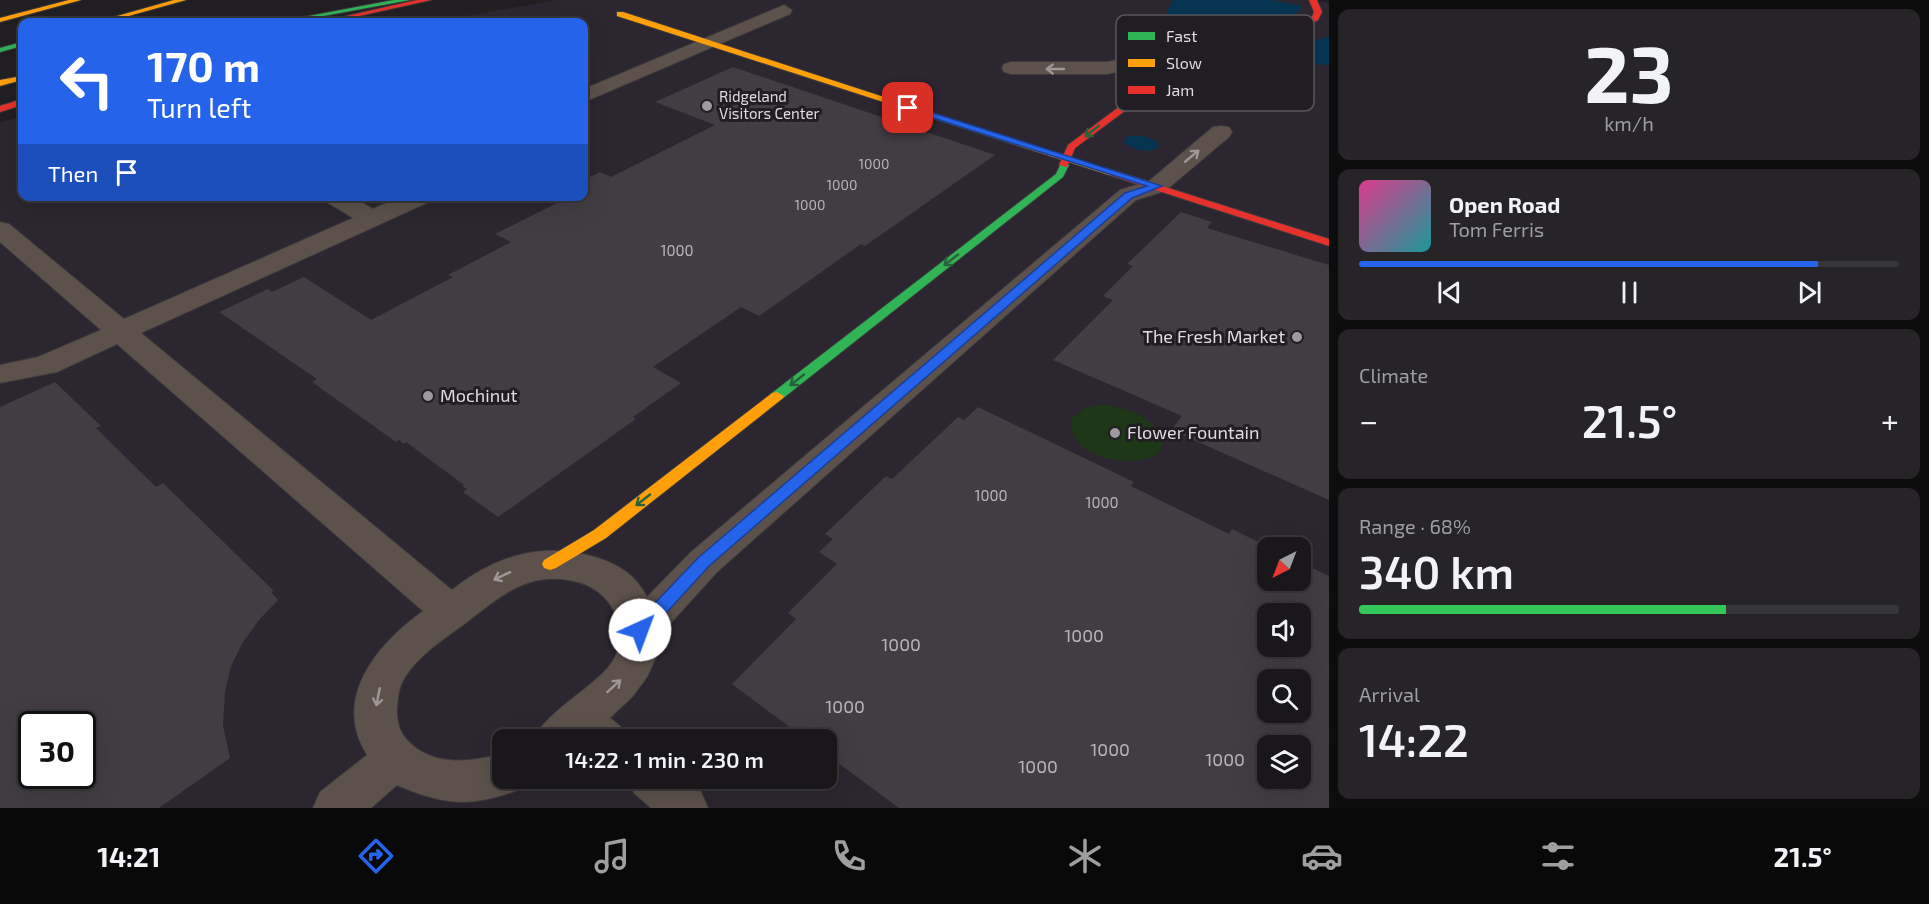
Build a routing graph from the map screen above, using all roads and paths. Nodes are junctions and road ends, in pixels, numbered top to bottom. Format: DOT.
graph roads {
  1 [pos="77,0"];
  2 [pos="182,0"];
  3 [pos="406,0"];
  4 [pos="427,0"];
  5 [pos="1315,2"];
  6 [pos="784,10"];
  7 [pos="620,14"];
  8 [pos="115,18"];
  9 [pos="304,18"];
  10 [pos="343,18"];
  11 [pos="1314,18"];
  12 [pos="0,20"];
  13 [pos="709,43"];
  14 [pos="18,45"];
  15 [pos="0,50"];
  16 [pos="1116,66"];
  17 [pos="1011,68"];
  18 [pos="18,79"];
  19 [pos="0,83"];
  20 [pos="588,94"];
  21 [pos="18,103"];
  22 [pos="0,109"];
  23 [pos="1119,111"];
  24 [pos="1221,132"];
  25 [pos="1067,158"];
  26 [pos="1157,186"];
  27 [pos="341,201"];
  28 [pos="412,201"];
  29 [pos="372,219"];
  30 [pos="0,229"];
  31 [pos="1329,243"];
  32 [pos="122,332"];
  33 [pos="0,374"];
  34 [pos="550,564"];
  35 [pos="451,612"];
  36 [pos="640,630"];
  37 [pos="581,729"];
  38 [pos="395,759"];
  39 [pos="492,779"];
  40 [pos="663,789"];
  41 [pos="336,808"];
  42 [pos="685,808"];
  1 -- 12 [label="main road"];
  2 -- 8 [label="main road"];
  3 -- 9 [label="main road"];
  4 -- 10 [label="main road"];
  5 -- 11 [label="main road"];
  6 -- 13 [label="street"];
  7 -- 13 [label="main road"];
  13 -- 20 [label="street"];
  13 -- 25 [label="main road"];
  14 -- 15 [label="main road"];
  16 -- 17 [label="street, one-way"];
  18 -- 19 [label="main road"];
  21 -- 22 [label="main road"];
  23 -- 25 [label="main road, one-way"];
  26 -- 24 [label="street, one-way"];
  25 -- 26 [label="main road"];
  25 -- 34 [label="main road, one-way"];
  26 -- 31 [label="main road"];
  26 -- 36 [label="street"];
  27 -- 29 [label="street"];
  28 -- 29 [label="street"];
  29 -- 32 [label="street"];
  30 -- 32 [label="street"];
  32 -- 33 [label="street"];
  32 -- 35 [label="street"];
  34 -- 35 [label="street, one-way"];
  34 -- 36 [label="street"];
  35 -- 38 [label="street, one-way"];
  37 -- 36 [label="street, one-way"];
  38 -- 39 [label="street"];
  38 -- 41 [label="street"];
  40 -- 42 [label="street"];
}
